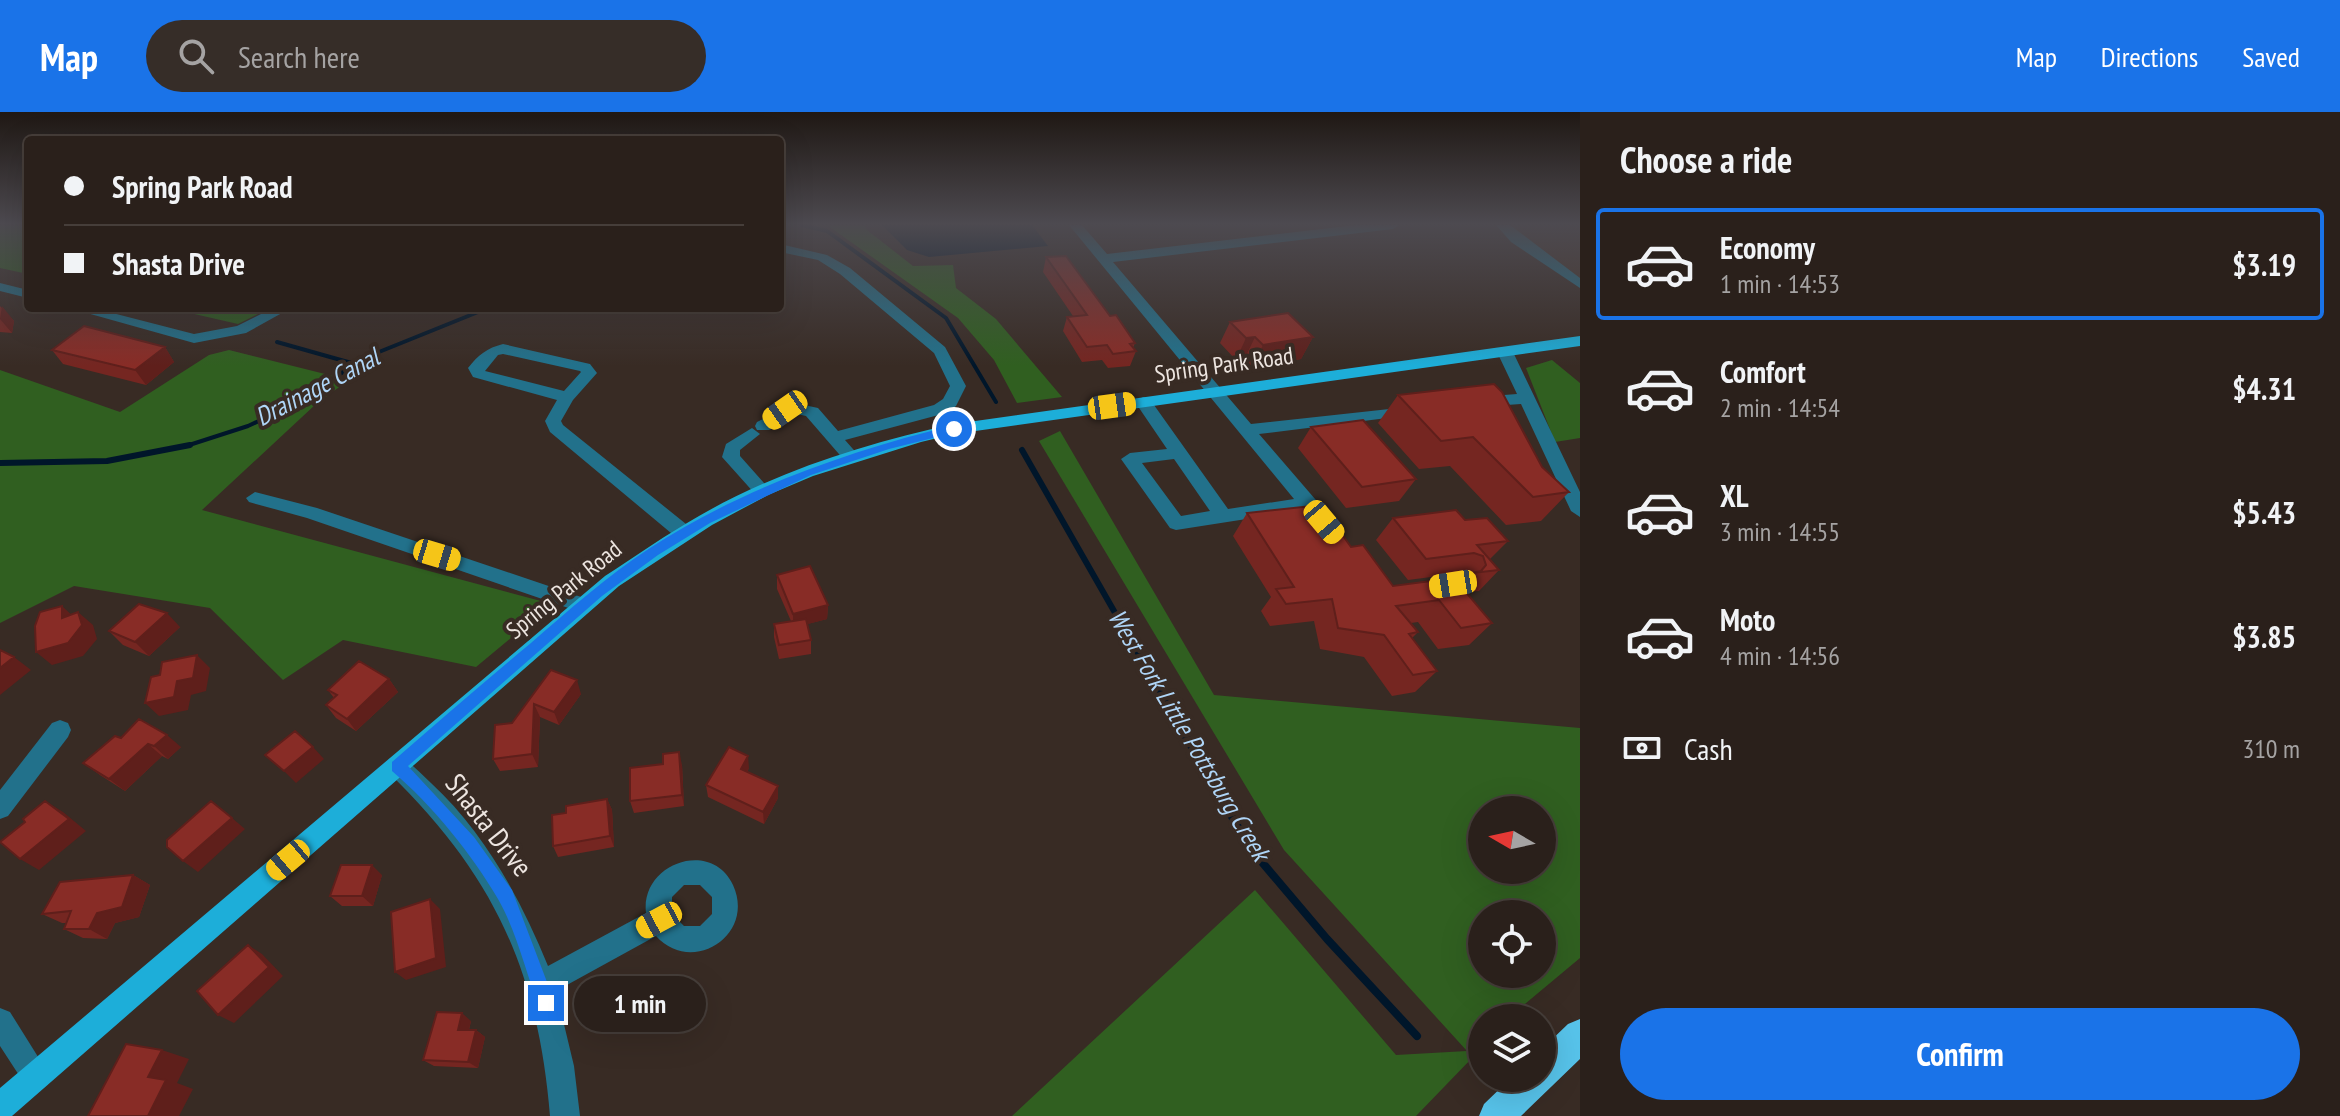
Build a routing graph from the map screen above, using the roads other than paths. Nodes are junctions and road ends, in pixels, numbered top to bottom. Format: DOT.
graph roads {
  1 [pos="847,272"];
  2 [pos="1113,272"];
  3 [pos="1563,272"];
  4 [pos="1580,284"];
  5 [pos="0,287"];
  6 [pos="24,291"];
  7 [pos="91,312"];
  8 [pos="276,312"];
  9 [pos="1580,341"];
  10 [pos="1505,352"];
  11 [pos="1214,393"];
  12 [pos="567,397"];
  13 [pos="1527,398"];
  14 [pos="1143,402"];
  15 [pos="1458,405"];
  16 [pos="1428,408"];
  17 [pos="1248,430"];
  18 [pos="835,437"];
  19 [pos="1174,448"];
  20 [pos="851,457"];
  21 [pos="762,491"];
  22 [pos="255,498"];
  23 [pos="1578,501"];
  24 [pos="1308,503"];
  25 [pos="1223,516"];
  26 [pos="684,533"];
  27 [pos="1335,536"];
  28 [pos="583,605"];
  29 [pos="60,730"];
  30 [pos="397,766"];
  31 [pos="0,808"];
  32 [pos="659,920"];
  33 [pos="542,984"];
  34 [pos="0,1022"];
  35 [pos="1580,1036"];
  36 [pos="1556,1059"];
  37 [pos="36,1076"];
  38 [pos="1521,1092"];
  39 [pos="0,1107"];
  40 [pos="5,1116"];
  41 [pos="565,1116"];
  42 [pos="1496,1116"];
  1 -- 18 [label="street"];
  2 -- 11 [label="street"];
  3 -- 4 [label="street"];
  5 -- 6 [label="street"];
  7 -- 8 [label="street"];
  9 -- 10 [label="main road, Spring Park Road"];
  10 -- 11 [label="main road, Spring Park Road"];
  10 -- 13 [label="street"];
  11 -- 14 [label="main road, Spring Park Road"];
  11 -- 17 [label="street"];
  12 -- 12 [label="street"];
  12 -- 26 [label="street"];
  13 -- 15 [label="street"];
  13 -- 23 [label="street"];
  14 -- 19 [label="street"];
  14 -- 20 [label="main road, Spring Park Road"];
  16 -- 17 [label="street"];
  17 -- 24 [label="street"];
  18 -- 20 [label="street"];
  18 -- 21 [label="street"];
  19 -- 25 [label="street"];
  19 -- 25 [label="street"];
  20 -- 21 [label="main road, Spring Park Road"];
  21 -- 26 [label="main road, Spring Park Road"];
  22 -- 28 [label="street"];
  24 -- 25 [label="street"];
  24 -- 27 [label="street"];
  26 -- 28 [label="main road, Spring Park Road"];
  28 -- 30 [label="main road, Spring Park Road"];
  29 -- 31 [label="street"];
  30 -- 33 [label="street, Shasta Drive"];
  30 -- 37 [label="main road, Spring Park Road"];
  32 -- 33 [label="street"];
  33 -- 41 [label="street, Shasta Drive"];
  34 -- 37 [label="street"];
  35 -- 36 [label="highway"];
  37 -- 39 [label="main road, Spring Park Road"];
  38 -- 42 [label="highway"];
  39 -- 40 [label="street"];
}
